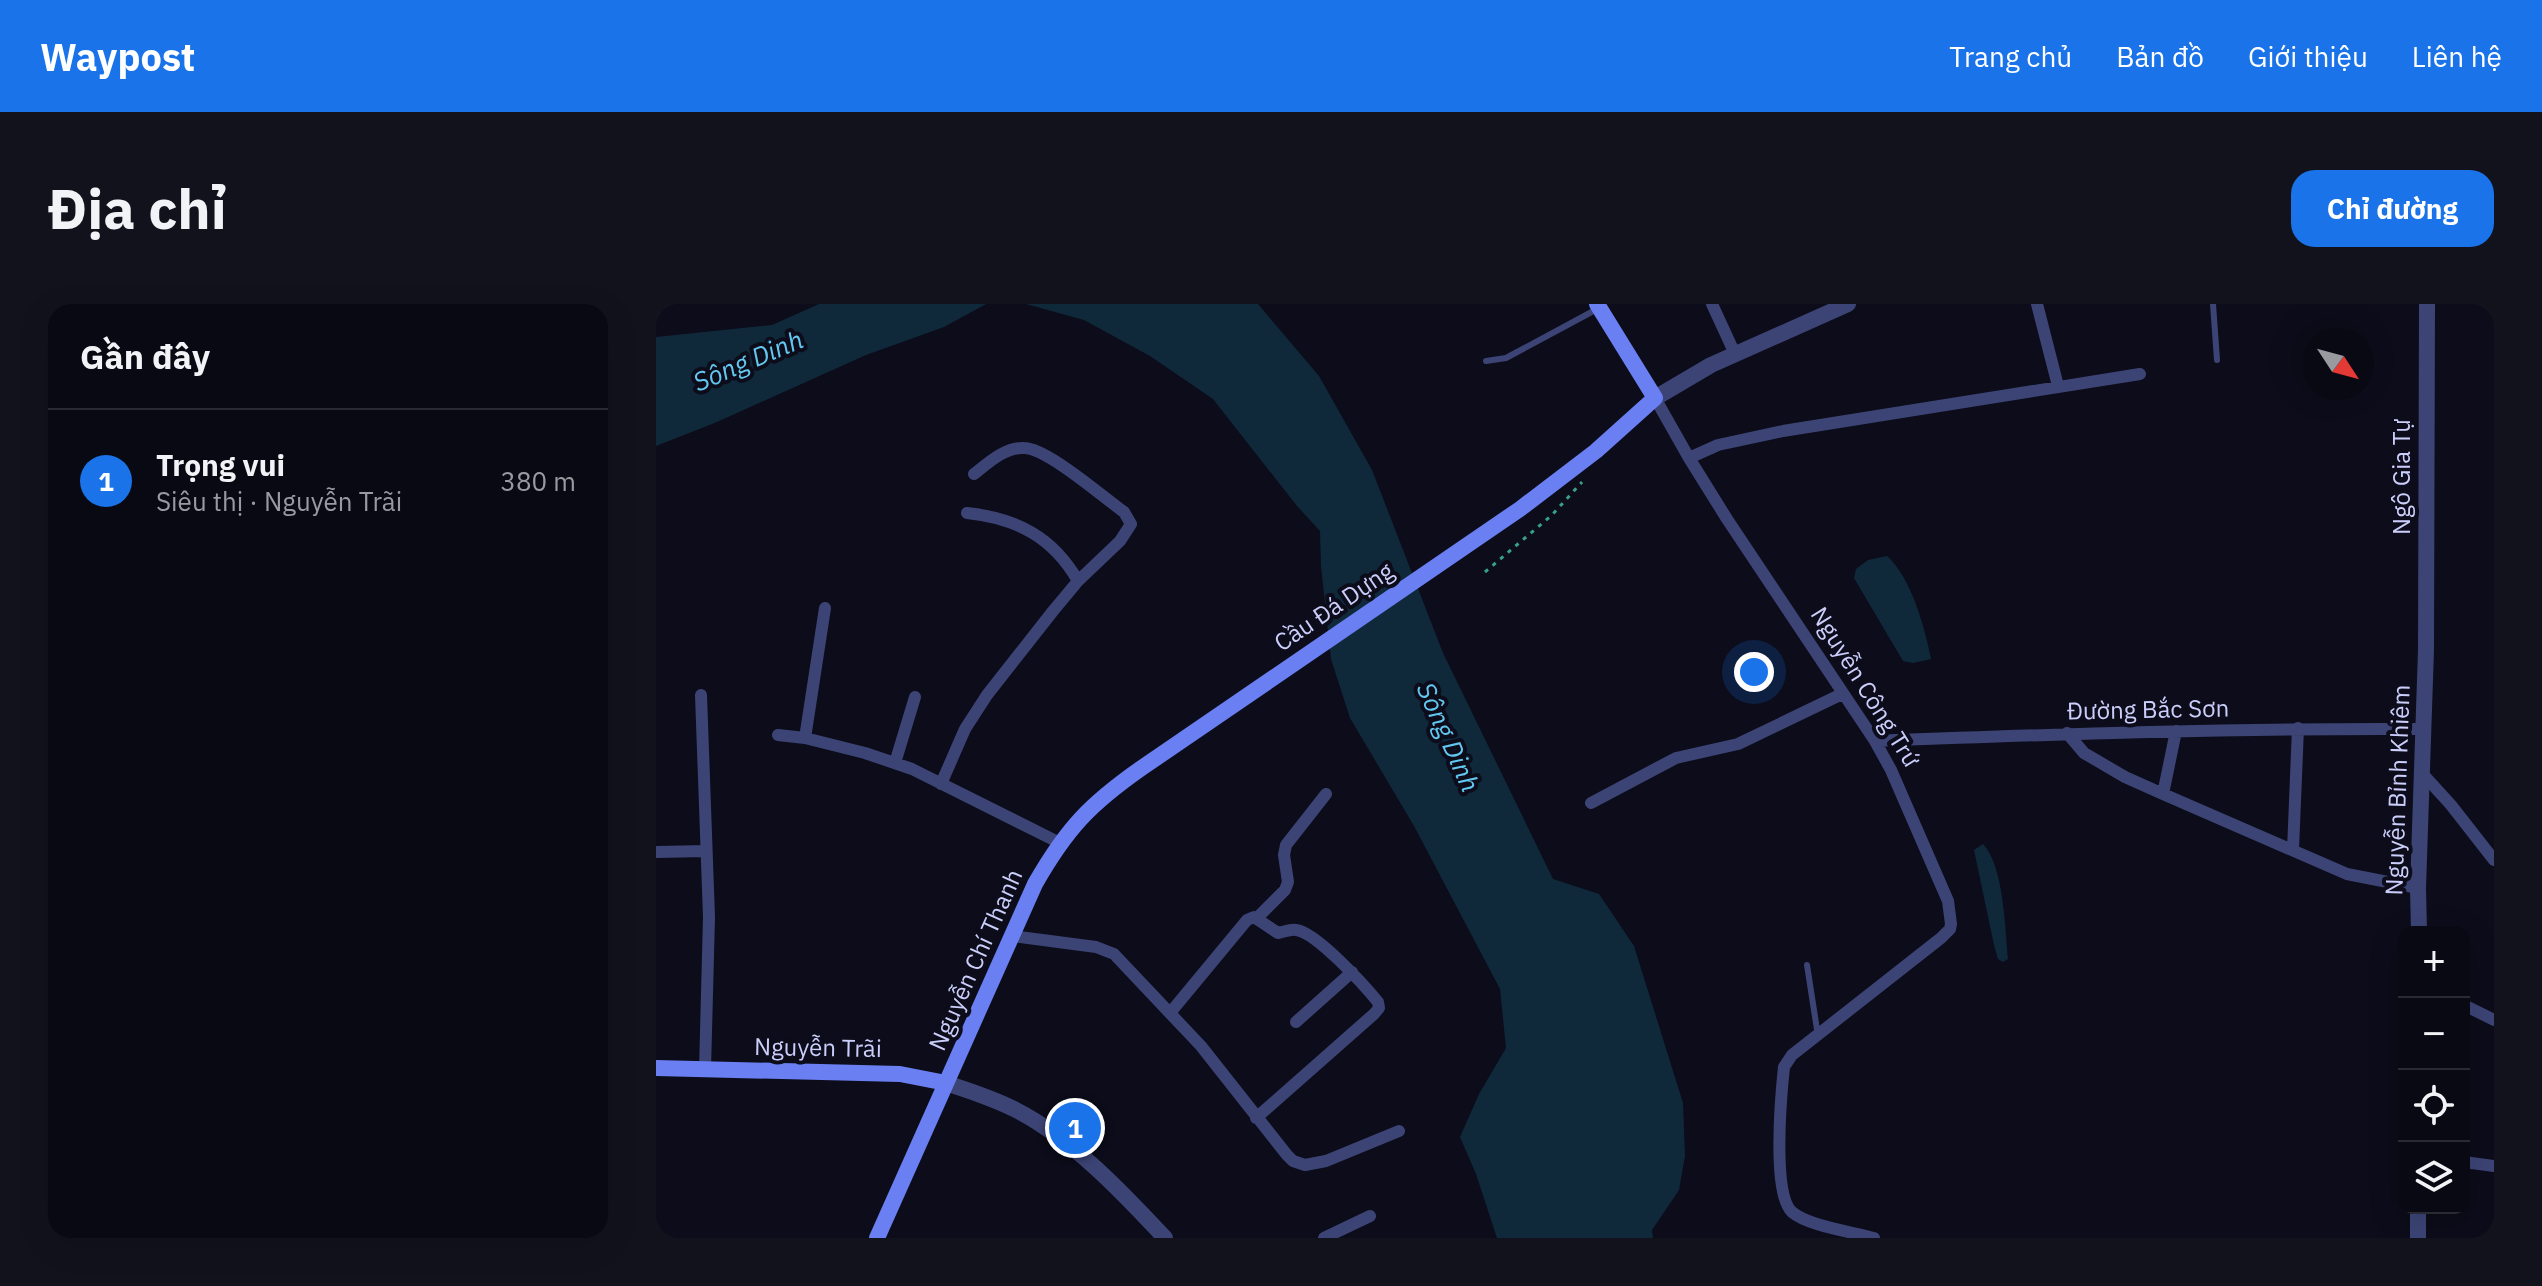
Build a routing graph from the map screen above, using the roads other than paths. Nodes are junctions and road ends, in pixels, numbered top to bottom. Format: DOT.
graph roads {
  1 [pos="1712,304"];
  2 [pos="1848,304"];
  3 [pos="2037,304"];
  4 [pos="2213,304"];
  5 [pos="2427,304"];
  6 [pos="1598,306"];
  7 [pos="1735,354"];
  8 [pos="2217,360"];
  9 [pos="1486,361"];
  10 [pos="2140,374"];
  11 [pos="2058,386"];
  12 [pos="1655,398"];
  13 [pos="1689,458"];
  14 [pos="974,474"];
  15 [pos="967,513"];
  16 [pos="1078,581"];
  17 [pos="825,608"];
  18 [pos="2426,650"];
  19 [pos="1842,694"];
  20 [pos="701,695"];
  21 [pos="915,697"];
  22 [pos="2298,728"];
  23 [pos="2423,729"];
  24 [pos="2176,731"];
  25 [pos="2067,733"];
  26 [pos="778,735"];
  27 [pos="805,738"];
  28 [pos="1875,741"];
  29 [pos="1175,745"];
  30 [pos="895,763"];
  31 [pos="2421,772"];
  32 [pos="941,784"];
  33 [pos="1326,794"];
  34 [pos="2163,794"];
  35 [pos="1591,803"];
  36 [pos="1060,843"];
  37 [pos="2293,850"];
  38 [pos="706,851"];
  39 [pos="656,852"];
  40 [pos="2494,860"];
  41 [pos="2418,888"];
  42 [pos="1257,918"];
  43 [pos="2419,926"];
  44 [pos="1012,936"];
  45 [pos="1807,965"];
  46 [pos="1352,972"];
  47 [pos="2470,1008"];
  48 [pos="1170,1013"];
  49 [pos="2494,1020"];
  50 [pos="1296,1022"];
  51 [pos="1818,1036"];
  52 [pos="656,1068"];
  53 [pos="705,1070"];
  54 [pos="946,1083"];
  55 [pos="1256,1118"];
  56 [pos="1399,1131"];
  57 [pos="2470,1163"];
  58 [pos="2494,1166"];
  59 [pos="2418,1214"];
  60 [pos="1370,1216"];
  61 [pos="877,1238"];
  62 [pos="1165,1238"];
  63 [pos="1324,1238"];
  64 [pos="1874,1238"];
  65 [pos="2418,1238"];
  1 -- 7 [label="street"];
  2 -- 7 [label="street"];
  3 -- 11 [label="street"];
  4 -- 8 [label="lane"];
  5 -- 18 [label="street, Ngô Gia Tự"];
  6 -- 9 [label="lane"];
  6 -- 12 [label="main road, Nguyễn Công Trứ"];
  7 -- 12 [label="street"];
  10 -- 11 [label="street"];
  11 -- 13 [label="street"];
  12 -- 13 [label="street, Nguyễn Công Trứ"];
  12 -- 29 [label="main road, Cầu Đá Dựng"];
  13 -- 19 [label="street, Nguyễn Công Trứ"];
  14 -- 16 [label="street"];
  15 -- 16 [label="street"];
  16 -- 32 [label="street"];
  17 -- 27 [label="street"];
  18 -- 23 [label="street, Nguyễn Bỉnh Khiêm"];
  19 -- 28 [label="street, Nguyễn Công Trứ"];
  19 -- 35 [label="street"];
  20 -- 38 [label="street"];
  21 -- 30 [label="street"];
  22 -- 23 [label="street, Đường Bắc Sơn"];
  22 -- 24 [label="street, Đường Bắc Sơn"];
  22 -- 37 [label="street"];
  23 -- 31 [label="street, Nguyễn Bỉnh Khiêm"];
  24 -- 25 [label="street, Đường Bắc Sơn"];
  24 -- 34 [label="street"];
  25 -- 28 [label="street, Đường Bắc Sơn"];
  25 -- 34 [label="street"];
  26 -- 27 [label="street"];
  27 -- 30 [label="street"];
  28 -- 51 [label="street, Nguyễn Công Trứ"];
  29 -- 36 [label="main road, Nguyễn Chí Thanh"];
  30 -- 32 [label="street"];
  31 -- 40 [label="street"];
  31 -- 41 [label="street, Nguyễn Bỉnh Khiêm"];
  32 -- 36 [label="street"];
  33 -- 42 [label="street"];
  34 -- 37 [label="street"];
  36 -- 44 [label="main road, Nguyễn Chí Thanh"];
  37 -- 41 [label="street"];
  38 -- 39 [label="street"];
  38 -- 53 [label="street"];
  41 -- 43 [label="street, Nguyễn Bỉnh Khiêm"];
  42 -- 46 [label="street"];
  42 -- 48 [label="street"];
  44 -- 48 [label="street"];
  44 -- 54 [label="main road, Nguyễn Chí Thanh"];
  45 -- 51 [label="lane"];
  46 -- 50 [label="street"];
  46 -- 55 [label="street"];
  47 -- 49 [label="street"];
  48 -- 55 [label="street"];
  51 -- 64 [label="street, Nguyễn Công Trứ"];
  52 -- 53 [label="main road, Nguyễn Trãi"];
  53 -- 54 [label="main road, Nguyễn Trãi"];
  54 -- 61 [label="main road, Nguyễn Chí Thanh"];
  54 -- 62 [label="street, Nguyễn Trãi"];
  55 -- 56 [label="street"];
  57 -- 58 [label="street"];
  59 -- 65 [label="street"];
  60 -- 63 [label="street"];
}
